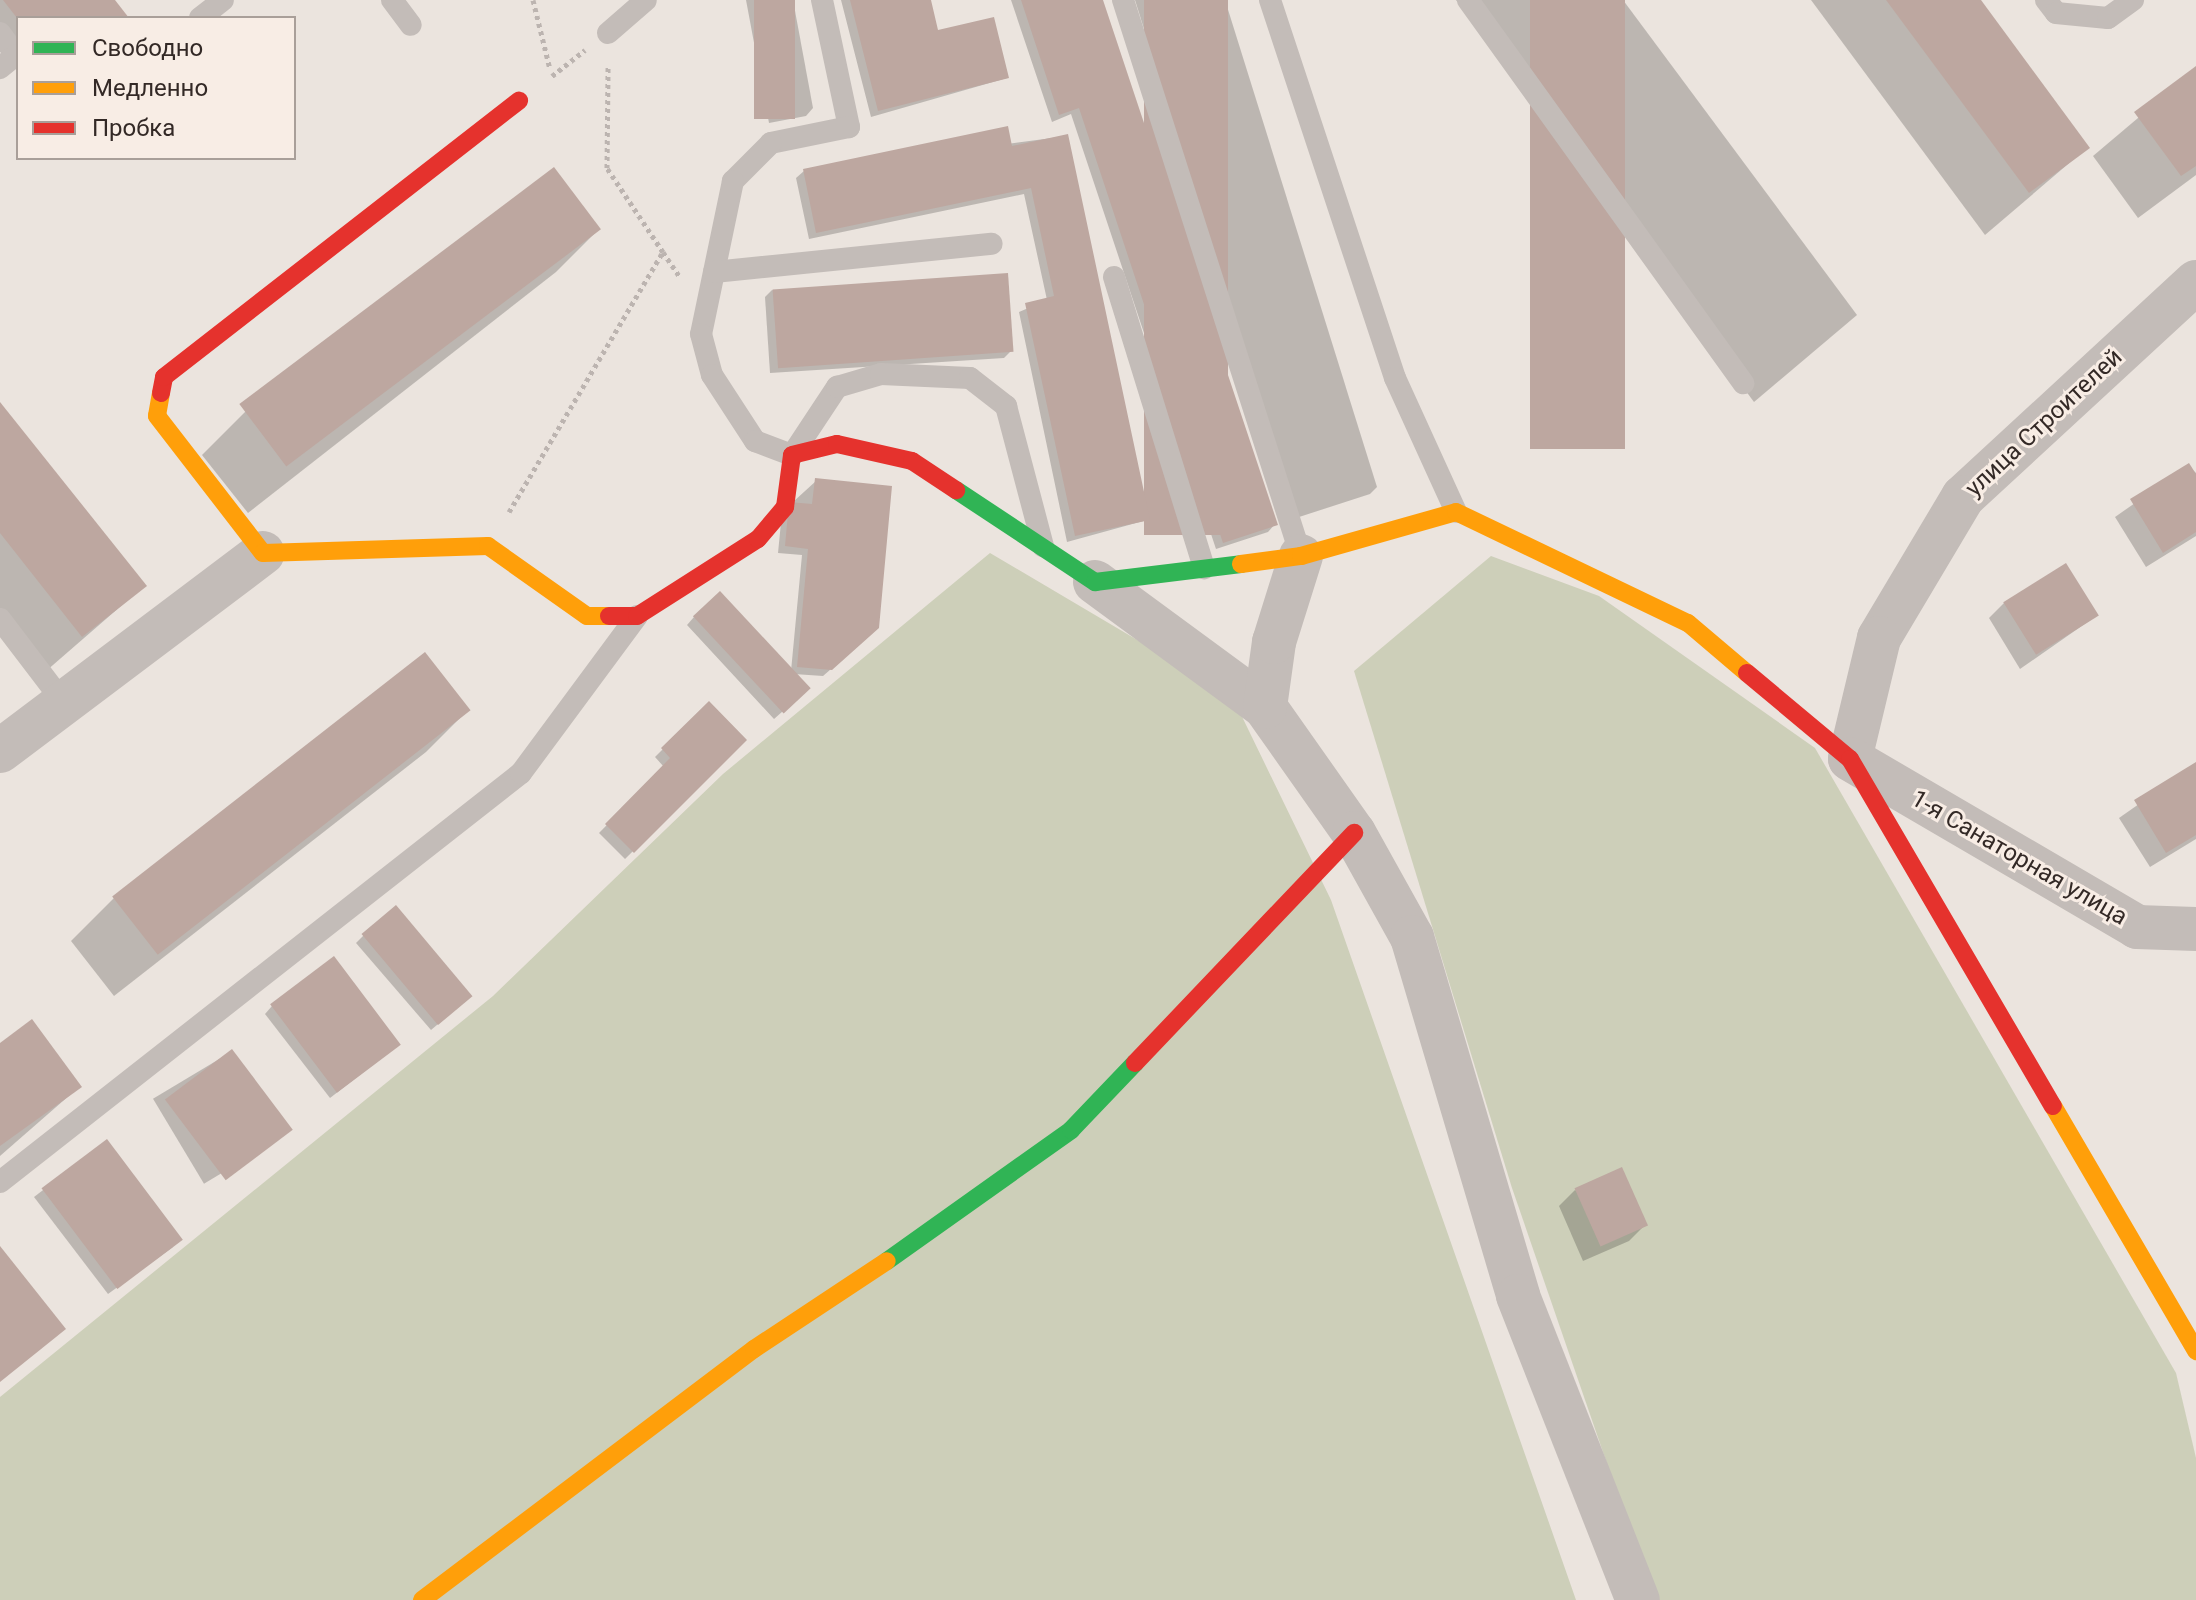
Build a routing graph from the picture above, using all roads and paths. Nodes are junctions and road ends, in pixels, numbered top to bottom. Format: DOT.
graph roads {
  1 [pos="223,0"];
  2 [pos="392,0"];
  3 [pos="533,0"];
  4 [pos="646,0"];
  5 [pos="822,0"];
  6 [pos="1123,0"];
  7 [pos="1270,0"];
  8 [pos="1468,0"];
  9 [pos="2046,0"];
  10 [pos="2133,0"];
  11 [pos="203,16"];
  12 [pos="411,25"];
  13 [pos="0,33"];
  14 [pos="608,33"];
  15 [pos="11,60"];
  16 [pos="552,76"];
  17 [pos="519,101"];
  18 [pos="992,244"];
  19 [pos="663,252"];
  20 [pos="714,272"];
  21 [pos="1114,277"];
  22 [pos="2196,282"];
  23 [pos="705,314"];
  24 [pos="1743,383"];
  25 [pos="792,455"];
  26 [pos="1456,512"];
  27 [pos="488,546"];
  28 [pos="263,553"];
  29 [pos="1045,553"];
  30 [pos="1301,556"];
  31 [pos="1204,568"];
  32 [pos="1095,582"];
  33 [pos="637,616"];
  34 [pos="0,619"];
  35 [pos="64,703"];
  36 [pos="1265,707"];
  37 [pos="0,751"];
  38 [pos="1850,759"];
  39 [pos="1354,833"];
  40 [pos="2196,929"];
  41 [pos="0,1182"];
  42 [pos="2196,1351"];
  43 [pos="422,1600"];
  44 [pos="1638,1600"];
  1 -- 11 [label="lane"];
  2 -- 12 [label="lane"];
  3 -- 16 [label="path"];
  4 -- 14 [label="lane"];
  5 -- 20 [label="lane"];
  6 -- 30 [label="lane"];
  7 -- 26 [label="lane"];
  8 -- 24 [label="lane"];
  9 -- 10 [label="lane"];
  13 -- 15 [label="lane"];
  14 -- 16 [label="path"];
  14 -- 19 [label="path"];
  16 -- 17 [label="path"];
  17 -- 28 [label="street"];
  18 -- 20 [label="lane"];
  19 -- 23 [label="path"];
  19 -- 27 [label="path"];
  20 -- 23 [label="lane"];
  21 -- 31 [label="lane"];
  22 -- 38 [label="street, улица Строителей"];
  23 -- 25 [label="lane"];
  25 -- 29 [label="street"];
  25 -- 29 [label="lane"];
  25 -- 33 [label="street"];
  26 -- 30 [label="street"];
  26 -- 38 [label="street"];
  27 -- 28 [label="street"];
  27 -- 33 [label="street"];
  28 -- 35 [label="street"];
  29 -- 32 [label="street"];
  30 -- 31 [label="street"];
  30 -- 36 [label="street"];
  31 -- 32 [label="street"];
  32 -- 36 [label="street"];
  33 -- 41 [label="lane"];
  34 -- 35 [label="lane"];
  35 -- 37 [label="street"];
  36 -- 39 [label="street"];
  38 -- 40 [label="street, 1-я Санаторная улица"];
  38 -- 42 [label="street"];
  39 -- 43 [label="street"];
  39 -- 44 [label="street"];
}
